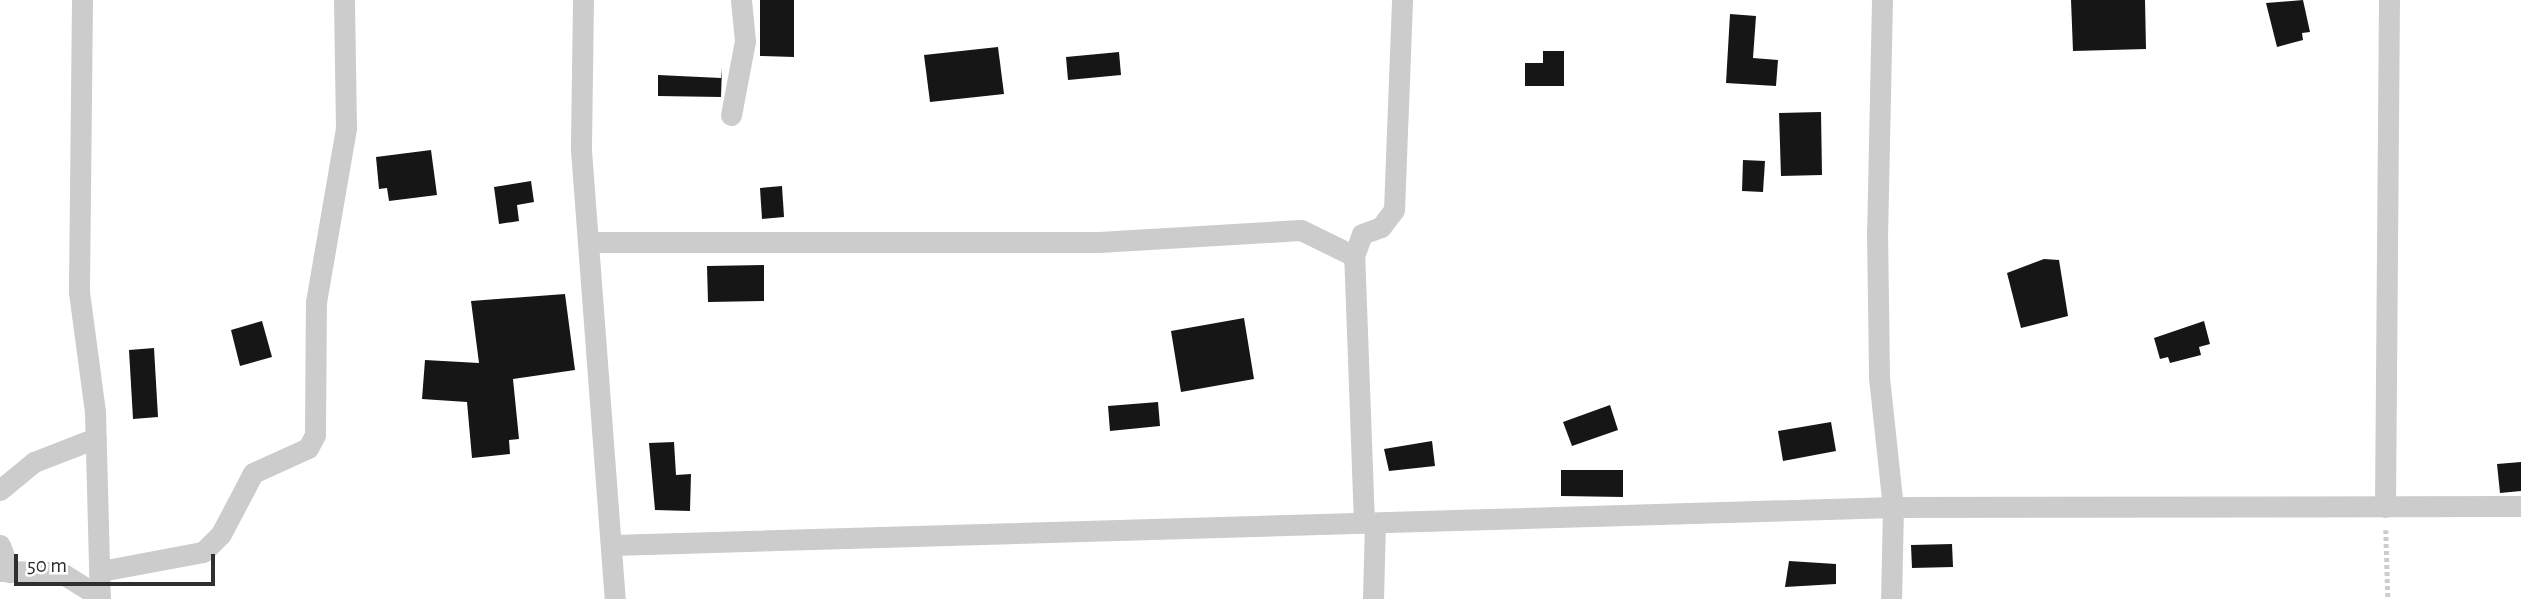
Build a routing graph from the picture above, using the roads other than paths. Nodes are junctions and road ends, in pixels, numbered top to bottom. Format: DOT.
graph roads {
  1 [pos="82,0"];
  2 [pos="344,0"];
  3 [pos="583,0"];
  4 [pos="741,0"];
  5 [pos="1402,0"];
  6 [pos="1882,0"];
  7 [pos="2389,0"];
  8 [pos="731,115"];
  9 [pos="589,242"];
  10 [pos="1354,256"];
  11 [pos="96,438"];
  12 [pos="0,490"];
  13 [pos="2521,506"];
  14 [pos="1893,507"];
  15 [pos="2385,507"];
  16 [pos="1370,523"];
  17 [pos="0,545"];
  18 [pos="613,545"];
  19 [pos="5,571"];
  20 [pos="101,571"];
  21 [pos="100,598"];
  22 [pos="615,599"];
  23 [pos="1373,599"];
  24 [pos="1891,599"];
  1 -- 11 [label="street"];
  2 -- 20 [label="street"];
  3 -- 9 [label="street"];
  4 -- 8 [label="street"];
  5 -- 10 [label="street"];
  6 -- 14 [label="street"];
  7 -- 15 [label="street"];
  9 -- 10 [label="street"];
  9 -- 18 [label="street"];
  10 -- 16 [label="street"];
  11 -- 12 [label="street"];
  11 -- 20 [label="street"];
  13 -- 15 [label="street"];
  14 -- 15 [label="street"];
  14 -- 16 [label="street"];
  14 -- 24 [label="street"];
  16 -- 18 [label="street"];
  16 -- 23 [label="street"];
  17 -- 19 [label="street"];
  18 -- 22 [label="street"];
  19 -- 21 [label="street"];
  20 -- 21 [label="street"];
}
